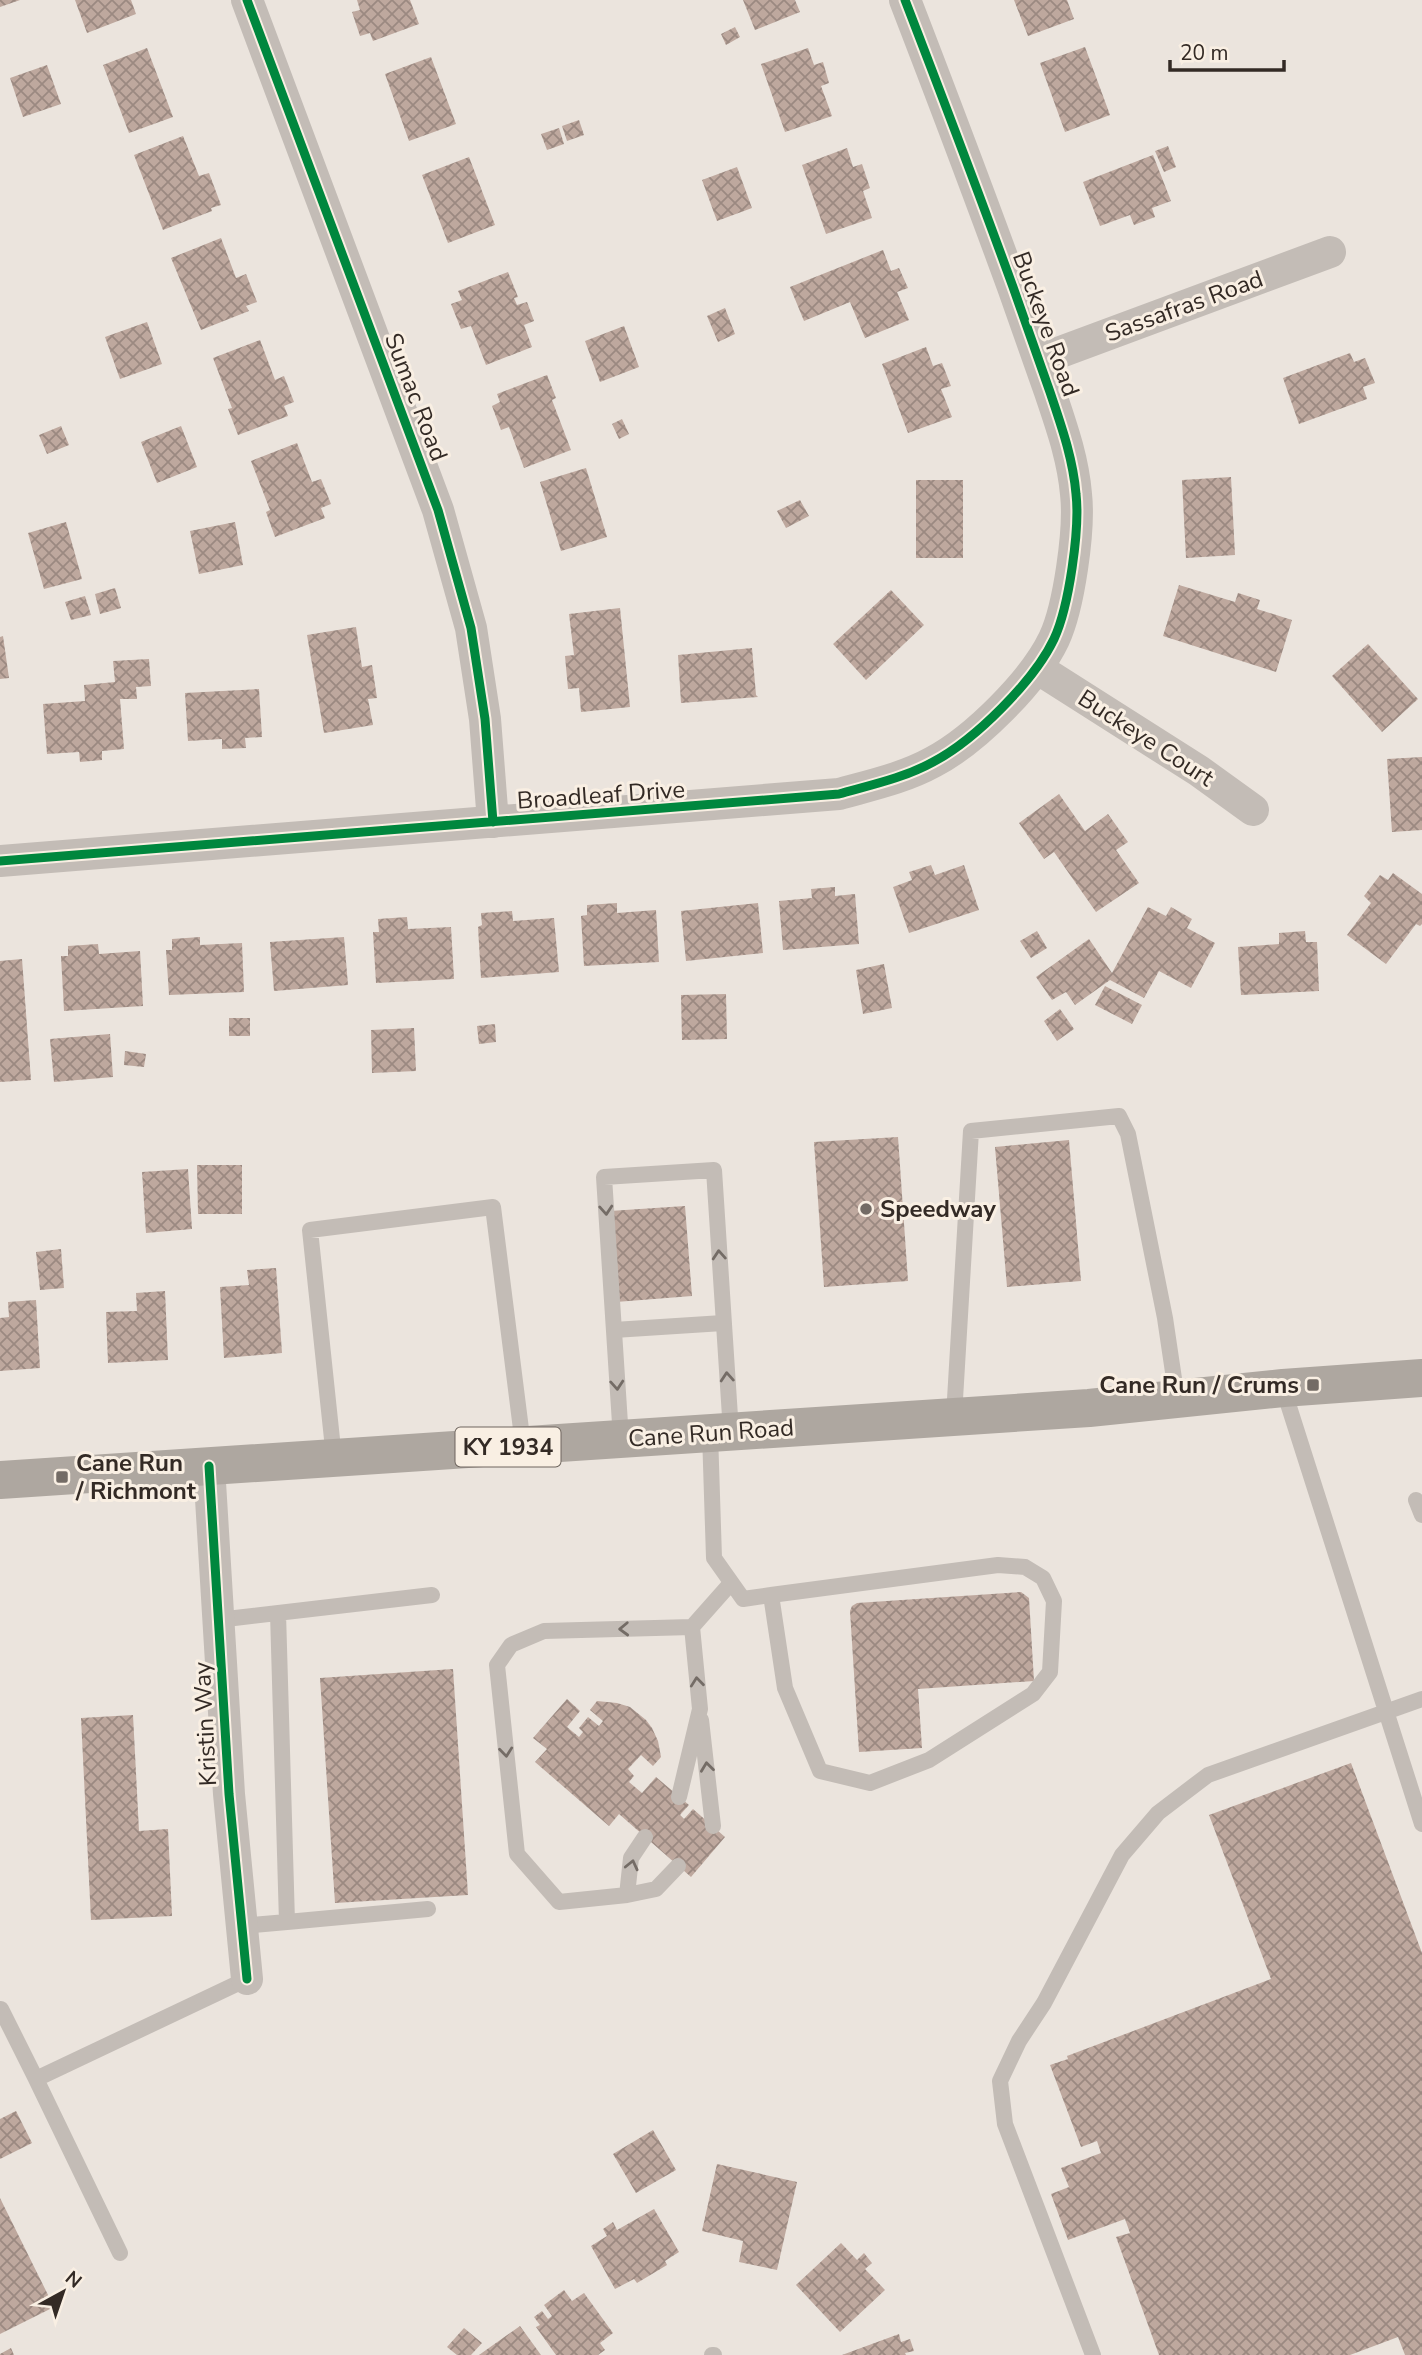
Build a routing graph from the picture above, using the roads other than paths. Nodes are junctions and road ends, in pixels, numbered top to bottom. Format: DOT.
graph roads {
  1 [pos="247,0"];
  2 [pos="905,0"];
  3 [pos="1330,252"];
  4 [pos="1038,360"];
  5 [pos="1037,668"];
  6 [pos="1253,810"];
  7 [pos="493,822"];
  8 [pos="0,861"];
  9 [pos="723,1323"];
  10 [pos="614,1331"];
  11 [pos="1422,1378"];
  12 [pos="1283,1388"];
  13 [pos="1177,1399"];
  14 [pos="954,1416"];
  15 [pos="720,1432"];
  16 [pos="621,1439"];
  17 [pos="523,1446"];
  18 [pos="334,1458"];
  19 [pos="209,1466"];
  20 [pos="0,1480"];
  21 [pos="731,1583"];
  22 [pos="432,1595"];
  23 [pos="771,1595"];
  24 [pos="278,1613"];
  25 [pos="218,1620"];
  26 [pos="692,1627"];
  27 [pos="1422,1699"];
  28 [pos="700,1709"];
  29 [pos="1387,1713"];
  30 [pos="679,1797"];
  31 [pos="1422,1824"];
  32 [pos="713,1826"];
  33 [pos="645,1837"];
  34 [pos="678,1866"];
  35 [pos="627,1895"];
  36 [pos="428,1909"];
  37 [pos="287,1922"];
  38 [pos="242,1926"];
  39 [pos="247,1979"];
  40 [pos="1,2009"];
  41 [pos="36,2080"];
  42 [pos="120,2253"];
  43 [pos="1093,2355"];
  1 -- 7 [label="street, Sumac Road"];
  2 -- 4 [label="street, Buckeye Road"];
  3 -- 4 [label="street, Sassafras Road"];
  4 -- 5 [label="street, Buckeye Road"];
  5 -- 6 [label="street, Buckeye Court"];
  5 -- 7 [label="street, Broadleaf Drive"];
  7 -- 8 [label="street, Broadleaf Drive"];
  9 -- 10 [label="lane"];
  9 -- 10 [label="lane, one-way"];
  15 -- 9 [label="lane, one-way"];
  10 -- 16 [label="lane, one-way"];
  11 -- 12 [label="highway, Cane Run Road / KY 1934"];
  12 -- 13 [label="highway, Cane Run Road / KY 1934"];
  12 -- 29 [label="lane"];
  13 -- 14 [label="highway, Cane Run Road / KY 1934"];
  13 -- 14 [label="lane"];
  14 -- 15 [label="highway, Cane Run Road / KY 1934"];
  15 -- 16 [label="highway, Cane Run Road / KY 1934"];
  15 -- 21 [label="lane"];
  16 -- 17 [label="highway, Cane Run Road / KY 1934"];
  17 -- 18 [label="highway, Cane Run Road / KY 1934"];
  17 -- 18 [label="lane"];
  18 -- 19 [label="highway, Cane Run Road / KY 1934"];
  19 -- 20 [label="highway, Cane Run Road / KY 1934"];
  19 -- 25 [label="street, Kristin Way"];
  21 -- 23 [label="lane"];
  21 -- 26 [label="lane"];
  22 -- 24 [label="lane"];
  23 -- 23 [label="lane"];
  24 -- 25 [label="lane"];
  24 -- 37 [label="lane"];
  25 -- 38 [label="street, Kristin Way"];
  28 -- 26 [label="lane, one-way"];
  26 -- 35 [label="lane, one-way"];
  27 -- 29 [label="lane"];
  28 -- 30 [label="lane"];
  32 -- 28 [label="lane, one-way"];
  29 -- 31 [label="lane"];
  29 -- 43 [label="lane"];
  35 -- 33 [label="lane, one-way"];
  34 -- 35 [label="lane"];
  36 -- 37 [label="lane"];
  37 -- 38 [label="lane"];
  38 -- 39 [label="street, Kristin Way"];
  39 -- 41 [label="lane"];
  40 -- 41 [label="lane"];
  41 -- 42 [label="lane"];
}
